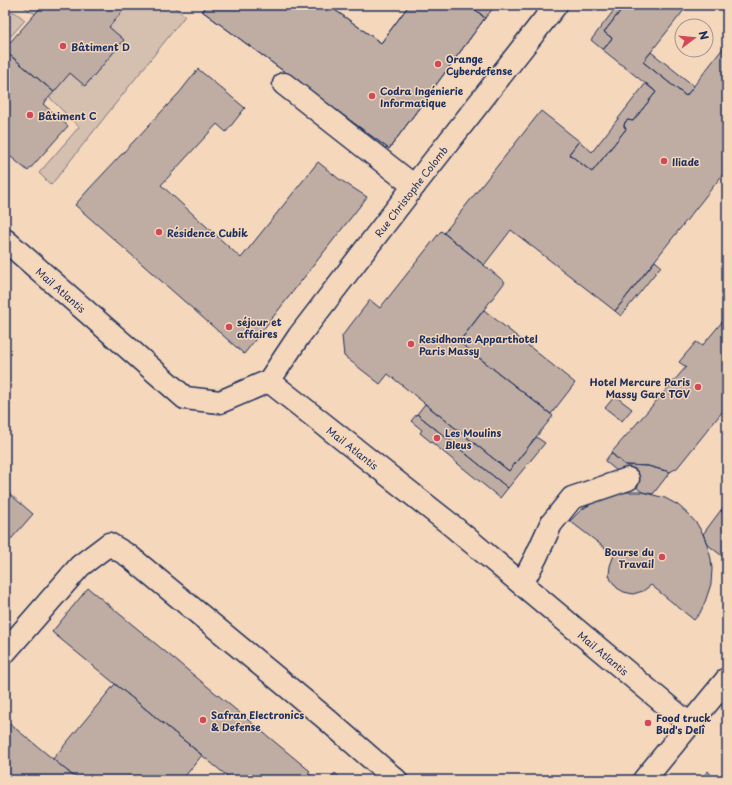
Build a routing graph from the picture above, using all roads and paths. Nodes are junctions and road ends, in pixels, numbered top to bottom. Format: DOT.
graph roads {
  1 [pos="556,5"];
  2 [pos="284,84"];
  3 [pos="414,186"];
  4 [pos="5,240"];
  5 [pos="269,381"];
  6 [pos="628,479"];
  7 [pos="522,584"];
  8 [pos="5,652"];
  9 [pos="727,679"];
  10 [pos="689,724"];
  11 [pos="396,780"];
  12 [pos="644,780"];
  1 -- 3 [label="street, Rue Christophe Colomb"];
  2 -- 3 [label="street"];
  3 -- 5 [label="street, Rue Christophe Colomb"];
  4 -- 5 [label="street, Mail Atlantis"];
  5 -- 7 [label="street, Mail Atlantis"];
  6 -- 7 [label="street"];
  7 -- 10 [label="street, Mail Atlantis"];
  8 -- 11 [label="street"];
  9 -- 10 [label="street"];
  10 -- 12 [label="street"];
}
